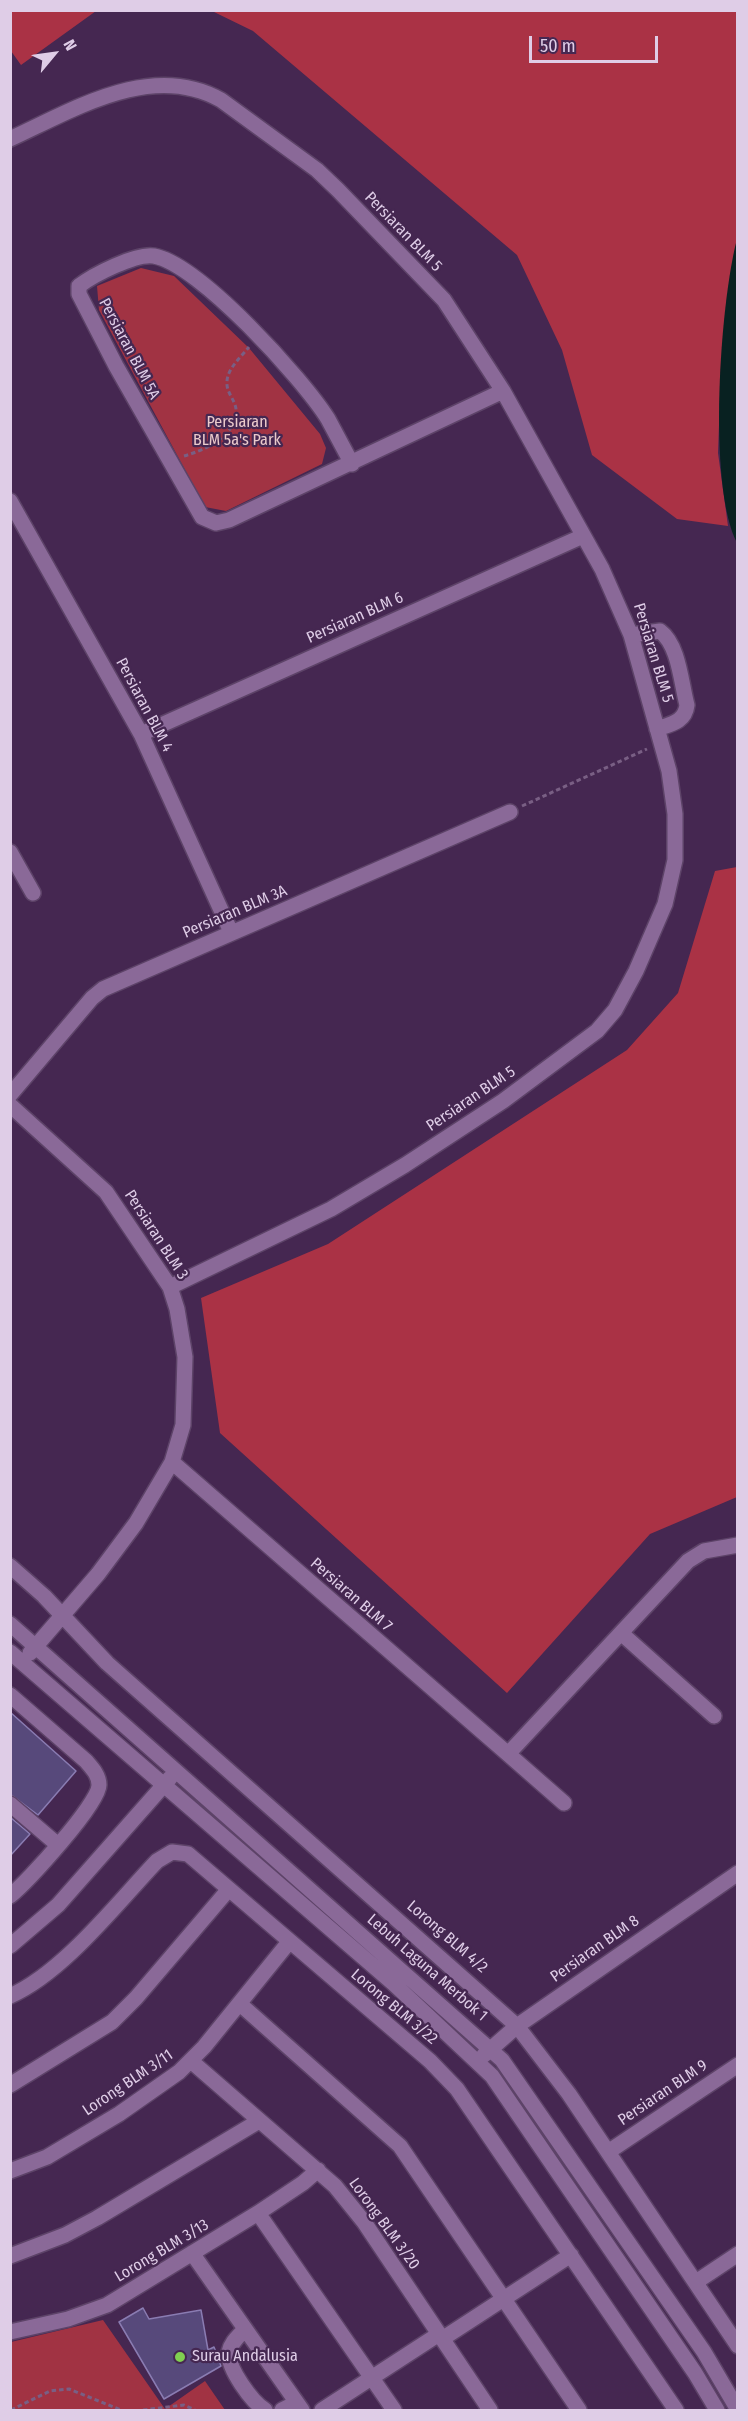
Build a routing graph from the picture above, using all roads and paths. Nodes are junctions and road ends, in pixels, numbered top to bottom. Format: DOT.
graph roads {
  1 [pos="10,139"];
  2 [pos="258,336"];
  3 [pos="503,391"];
  4 [pos="171,460"];
  5 [pos="351,464"];
  6 [pos="10,501"];
  7 [pos="583,536"];
  8 [pos="631,635"];
  9 [pos="141,734"];
  10 [pos="659,736"];
  11 [pos="510,812"];
  12 [pos="10,852"];
  13 [pos="33,893"];
  14 [pos="231,932"];
  15 [pos="10,1095"];
  16 [pos="10,1104"];
  17 [pos="170,1287"];
  18 [pos="172,1462"];
  19 [pos="738,1545"];
  20 [pos="10,1566"];
  21 [pos="62,1617"];
  22 [pos="10,1624"];
  23 [pos="621,1633"];
  24 [pos="36,1646"];
  25 [pos="16,1657"];
  26 [pos="10,1695"];
  27 [pos="714,1716"];
  28 [pos="508,1754"];
  29 [pos="176,1772"];
  30 [pos="163,1785"];
  31 [pos="564,1803"];
  32 [pos="10,1804"];
  33 [pos="58,1845"];
  34 [pos="738,1873"];
  35 [pos="229,1889"];
  36 [pos="10,1896"];
  37 [pos="289,1942"];
  38 [pos="10,1946"];
  39 [pos="10,1996"];
  40 [pos="240,2004"];
  41 [pos="517,2026"];
  42 [pos="491,2048"];
  43 [pos="191,2061"];
  44 [pos="479,2061"];
  45 [pos="738,2065"];
  46 [pos="10,2085"];
  47 [pos="259,2121"];
  48 [pos="608,2152"];
  49 [pos="318,2170"];
  50 [pos="10,2171"];
  51 [pos="258,2213"];
  52 [pos="192,2253"];
  53 [pos="738,2254"];
  54 [pos="571,2255"];
  55 [pos="10,2256"];
  56 [pos="696,2282"];
  57 [pos="502,2300"];
  58 [pos="245,2329"];
  59 [pos="10,2332"];
  60 [pos="440,2337"];
  61 [pos="738,2346"];
  62 [pos="371,2377"];
  63 [pos="299,2407"];
  64 [pos="11,2410"];
  65 [pos="121,2410"];
  66 [pos="143,2410"];
  67 [pos="195,2410"];
  68 [pos="265,2410"];
  69 [pos="282,2410"];
  70 [pos="322,2410"];
  71 [pos="394,2410"];
  72 [pos="490,2410"];
  73 [pos="579,2410"];
  74 [pos="676,2410"];
  75 [pos="717,2410"];
  76 [pos="738,2410"];
  1 -- 3 [label="street, Persiaran BLM 5"];
  2 -- 4 [label="path"];
  2 -- 4 [label="street, Persiaran BLM 5A"];
  2 -- 5 [label="street, Persiaran BLM 5A"];
  3 -- 5 [label="street, Persiaran BLM 5A"];
  3 -- 7 [label="street, Persiaran BLM 5"];
  4 -- 5 [label="street, Persiaran BLM 5A"];
  6 -- 9 [label="street, Persiaran BLM 4"];
  7 -- 8 [label="street, Persiaran BLM 5"];
  7 -- 9 [label="street, Persiaran BLM 6"];
  8 -- 10 [label="street, Persiaran BLM 5"];
  8 -- 10 [label="street"];
  9 -- 14 [label="street, Persiaran BLM 4"];
  10 -- 11 [label="path"];
  10 -- 17 [label="street, Persiaran BLM 5"];
  11 -- 14 [label="street, Persiaran BLM 3A"];
  12 -- 13 [label="street"];
  14 -- 15 [label="street, Persiaran BLM 3A"];
  16 -- 17 [label="street, Persiaran BLM 3"];
  17 -- 18 [label="street, Persiaran BLM 3"];
  18 -- 21 [label="street, Persiaran BLM 3"];
  18 -- 28 [label="street, Persiaran BLM 7"];
  19 -- 23 [label="street"];
  20 -- 21 [label="street, Lorong BLM 4/2"];
  21 -- 24 [label="street, Persiaran BLM 3"];
  21 -- 41 [label="street, Lorong BLM 4/2"];
  22 -- 24 [label="street, Lebuh Laguna Merbok 1"];
  23 -- 27 [label="street"];
  23 -- 28 [label="street"];
  24 -- 25 [label="street, Persiaran BLM 3"];
  24 -- 29 [label="street, Lebuh Laguna Merbok 1"];
  25 -- 30 [label="street, Lebuh Laguna Merbok 1"];
  26 -- 33 [label="street"];
  28 -- 31 [label="street, Persiaran BLM 7"];
  29 -- 30 [label="street"];
  29 -- 42 [label="street, Lebuh Laguna Merbok 1"];
  30 -- 38 [label="street"];
  30 -- 44 [label="street, Lebuh Laguna Merbok 1"];
  32 -- 33 [label="street"];
  33 -- 36 [label="street"];
  34 -- 41 [label="street, Persiaran BLM 8"];
  35 -- 37 [label="street, Lorong BLM 3/22"];
  35 -- 39 [label="street, Lorong BLM 3/22"];
  35 -- 46 [label="street"];
  37 -- 40 [label="street, Lorong BLM 3/11"];
  37 -- 54 [label="street, Lorong BLM 3/22"];
  40 -- 43 [label="street, Lorong BLM 3/11"];
  40 -- 57 [label="street"];
  41 -- 42 [label="street, Persiaran BLM 8"];
  41 -- 48 [label="street, Lorong BLM 4/2"];
  42 -- 44 [label="street, Persiaran BLM 8"];
  42 -- 76 [label="street, Lebuh Laguna Merbok 1"];
  43 -- 47 [label="street, Lorong BLM 3/20"];
  43 -- 50 [label="street, Lorong BLM 3/11"];
  44 -- 75 [label="street, Lebuh Laguna Merbok 1"];
  45 -- 48 [label="street, Persiaran BLM 9"];
  47 -- 49 [label="street, Lorong BLM 3/20"];
  47 -- 55 [label="street"];
  48 -- 56 [label="street, Lorong BLM 4/2"];
  49 -- 51 [label="street, Lorong BLM 3/13"];
  49 -- 60 [label="street, Lorong BLM 3/20"];
  51 -- 52 [label="street, Lorong BLM 3/13"];
  51 -- 62 [label="street"];
  52 -- 58 [label="street"];
  52 -- 59 [label="street, Lorong BLM 3/13"];
  53 -- 56 [label="street"];
  54 -- 57 [label="street"];
  54 -- 74 [label="street, Lorong BLM 3/22"];
  56 -- 61 [label="street, Lorong BLM 4/2"];
  57 -- 60 [label="street"];
  57 -- 73 [label="street"];
  58 -- 63 [label="street"];
  58 -- 68 [label="street"];
  60 -- 62 [label="street"];
  60 -- 72 [label="street, Lorong BLM 3/20"];
  62 -- 70 [label="street"];
  62 -- 71 [label="street"];
  63 -- 69 [label="street"];
  64 -- 65 [label="path"];
  66 -- 67 [label="path"];
}
